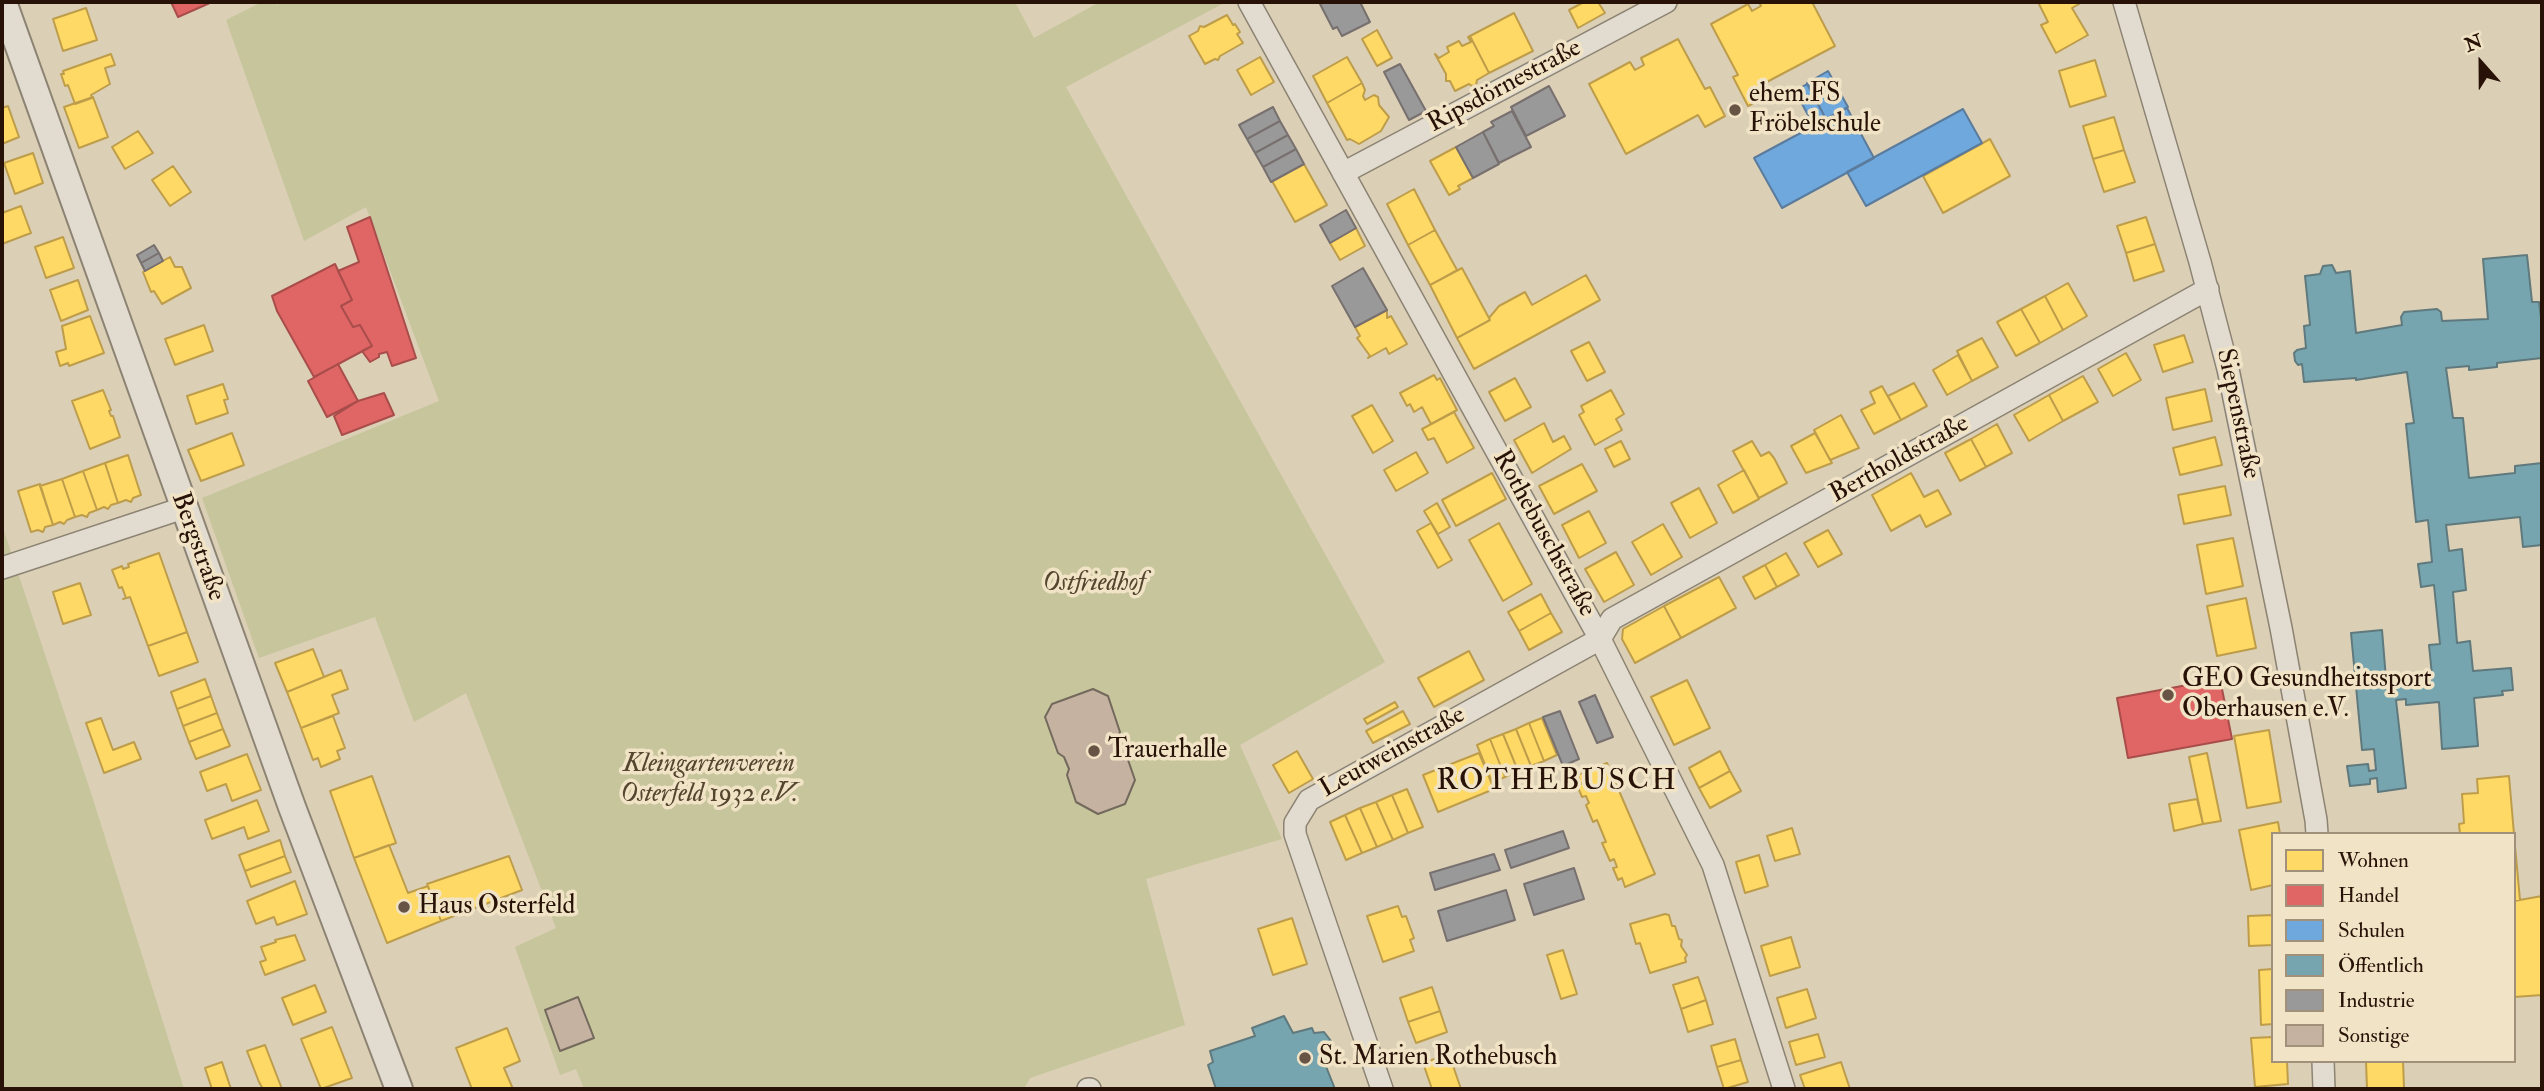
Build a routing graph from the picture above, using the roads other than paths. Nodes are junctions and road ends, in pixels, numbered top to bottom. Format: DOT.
graph roads {
  1 [pos="3,2"];
  2 [pos="1248,2"];
  3 [pos="1666,2"];
  4 [pos="2124,2"];
  5 [pos="1343,173"];
  6 [pos="2208,289"];
  7 [pos="183,508"];
  8 [pos="2,568"];
  9 [pos="1600,639"];
  10 [pos="2317,832"];
  11 [pos="2323,1063"];
  12 [pos="398,1089"];
  13 [pos="1382,1089"];
  14 [pos="1784,1089"];
  15 [pos="2324,1089"];
  1 -- 7 [label="street, Bergstraße"];
  2 -- 5 [label="street, Rothebuschstraße"];
  3 -- 5 [label="street, Ripsdörnestraße"];
  4 -- 6 [label="street, Siepenstraße"];
  5 -- 9 [label="street, Rothebuschstraße"];
  6 -- 9 [label="street, Bertholdstraße"];
  6 -- 10 [label="street, Siepenstraße"];
  7 -- 8 [label="street"];
  7 -- 12 [label="street, Bergstraße"];
  9 -- 13 [label="street, Leutweinstraße"];
  9 -- 14 [label="street, Rothebuschstraße"];
  11 -- 15 [label="street"];
}
